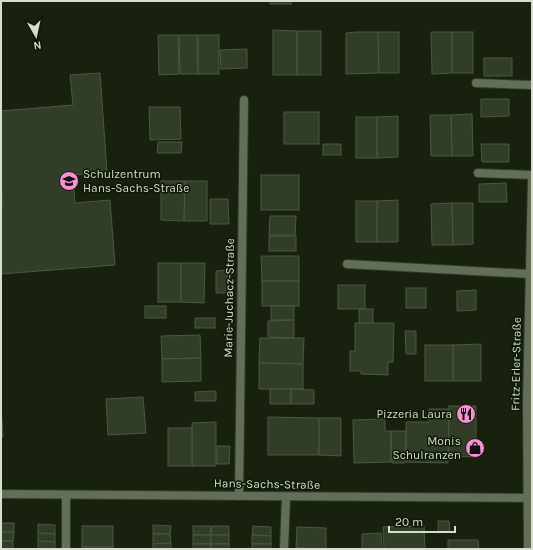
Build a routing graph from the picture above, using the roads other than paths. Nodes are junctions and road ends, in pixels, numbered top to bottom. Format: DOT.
graph roads {
  1 [pos="476,83"];
  2 [pos="532,85"];
  3 [pos="244,100"];
  4 [pos="478,172"];
  5 [pos="532,175"];
  6 [pos="532,180"];
  7 [pos="347,264"];
  8 [pos="529,274"];
  9 [pos="530,297"];
  10 [pos="1,494"];
  11 [pos="66,494"];
  12 [pos="239,496"];
  13 [pos="286,497"];
  14 [pos="530,498"];
  15 [pos="66,549"];
  16 [pos="284,549"];
  17 [pos="528,549"];
  1 -- 2 [label="street"];
  3 -- 12 [label="street, Marie-Juchacz-Straße"];
  4 -- 5 [label="street"];
  6 -- 8 [label="street, Fritz-Erler-Straße"];
  7 -- 8 [label="street"];
  8 -- 9 [label="street, Fritz-Erler-Straße"];
  9 -- 14 [label="street, Fritz-Erler-Straße"];
  10 -- 11 [label="street, Hans-Sachs-Straße"];
  11 -- 12 [label="street, Hans-Sachs-Straße"];
  11 -- 15 [label="street"];
  12 -- 13 [label="street, Hans-Sachs-Straße"];
  13 -- 14 [label="street, Hans-Sachs-Straße"];
  13 -- 16 [label="street"];
  14 -- 17 [label="street, Fritz-Erler-Straße"];
}
